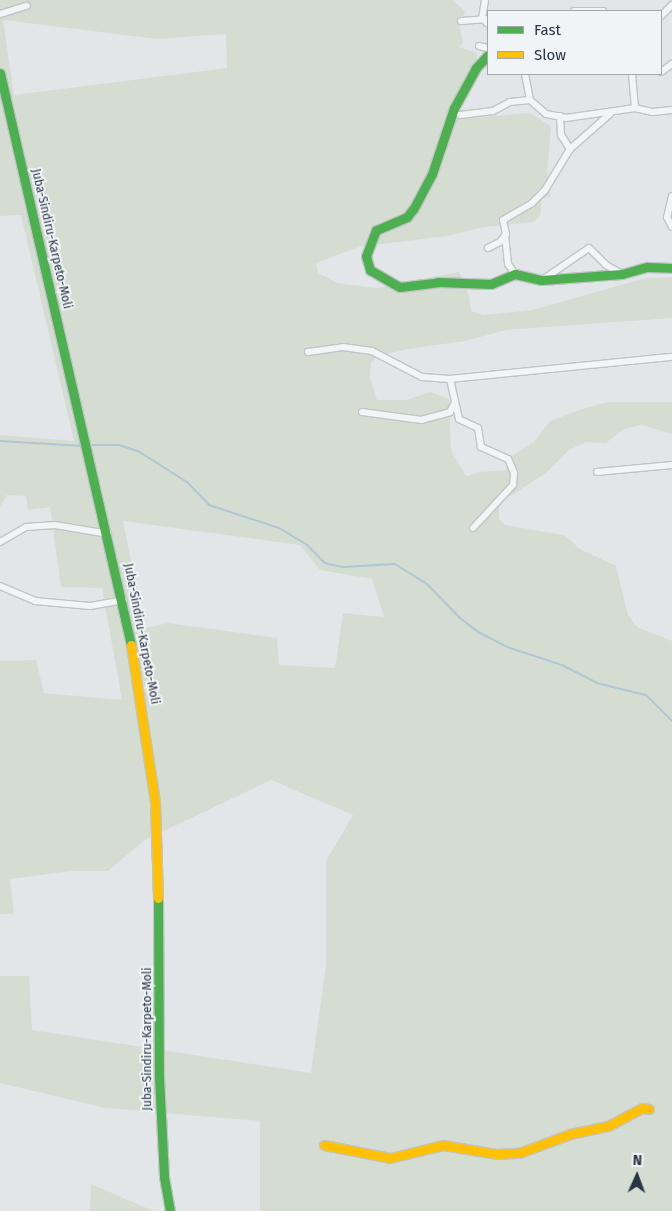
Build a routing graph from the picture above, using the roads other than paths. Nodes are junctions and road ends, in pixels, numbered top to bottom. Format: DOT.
graph roads {
  1 [pos="485,0"];
  2 [pos="672,5"];
  3 [pos="27,6"];
  4 [pos="0,14"];
  5 [pos="662,15"];
  6 [pos="485,18"];
  7 [pos="461,21"];
  8 [pos="479,46"];
  9 [pos="487,48"];
  10 [pos="487,56"];
  11 [pos="0,73"];
  12 [pos="525,75"];
  13 [pos="632,75"];
  14 [pos="530,100"];
  15 [pos="635,108"];
  16 [pos="672,110"];
  17 [pos="610,114"];
  18 [pos="460,116"];
  19 [pos="560,116"];
  20 [pos="570,149"];
  21 [pos="672,196"];
  22 [pos="672,227"];
  23 [pos="506,234"];
  24 [pos="488,248"];
  25 [pos="672,268"];
  26 [pos="515,274"];
  27 [pos="622,274"];
  28 [pos="545,278"];
  29 [pos="308,352"];
  30 [pos="672,357"];
  31 [pos="450,379"];
  32 [pos="454,404"];
  33 [pos="362,412"];
  34 [pos="672,465"];
  35 [pos="597,472"];
  36 [pos="473,528"];
  37 [pos="108,534"];
  38 [pos="0,542"];
  39 [pos="0,586"];
  40 [pos="123,600"];
  41 [pos="649,1109"];
  42 [pos="324,1145"];
  43 [pos="170,1211"];
  1 -- 6 [label="street"];
  2 -- 5 [label="street"];
  3 -- 4 [label="street"];
  6 -- 7 [label="street"];
  8 -- 9 [label="street"];
  10 -- 26 [label="main road"];
  11 -- 37 [label="main road, Juba-Sindiru-Karpeto-Moli"];
  12 -- 14 [label="street"];
  13 -- 15 [label="street"];
  14 -- 18 [label="street"];
  14 -- 19 [label="street"];
  15 -- 16 [label="street"];
  15 -- 17 [label="street"];
  17 -- 19 [label="street"];
  17 -- 20 [label="street"];
  19 -- 20 [label="street"];
  20 -- 23 [label="street"];
  21 -- 22 [label="street"];
  23 -- 24 [label="street"];
  23 -- 26 [label="street"];
  25 -- 27 [label="main road"];
  26 -- 28 [label="main road"];
  27 -- 28 [label="main road"];
  27 -- 28 [label="street"];
  29 -- 31 [label="street"];
  30 -- 31 [label="street"];
  31 -- 32 [label="street"];
  32 -- 33 [label="street"];
  32 -- 36 [label="street"];
  34 -- 35 [label="street"];
  37 -- 38 [label="street"];
  37 -- 40 [label="main road, Juba-Sindiru-Karpeto-Moli"];
  39 -- 40 [label="street"];
  40 -- 43 [label="main road, Juba-Sindiru-Karpeto-Moli"];
  41 -- 42 [label="main road"];
}
